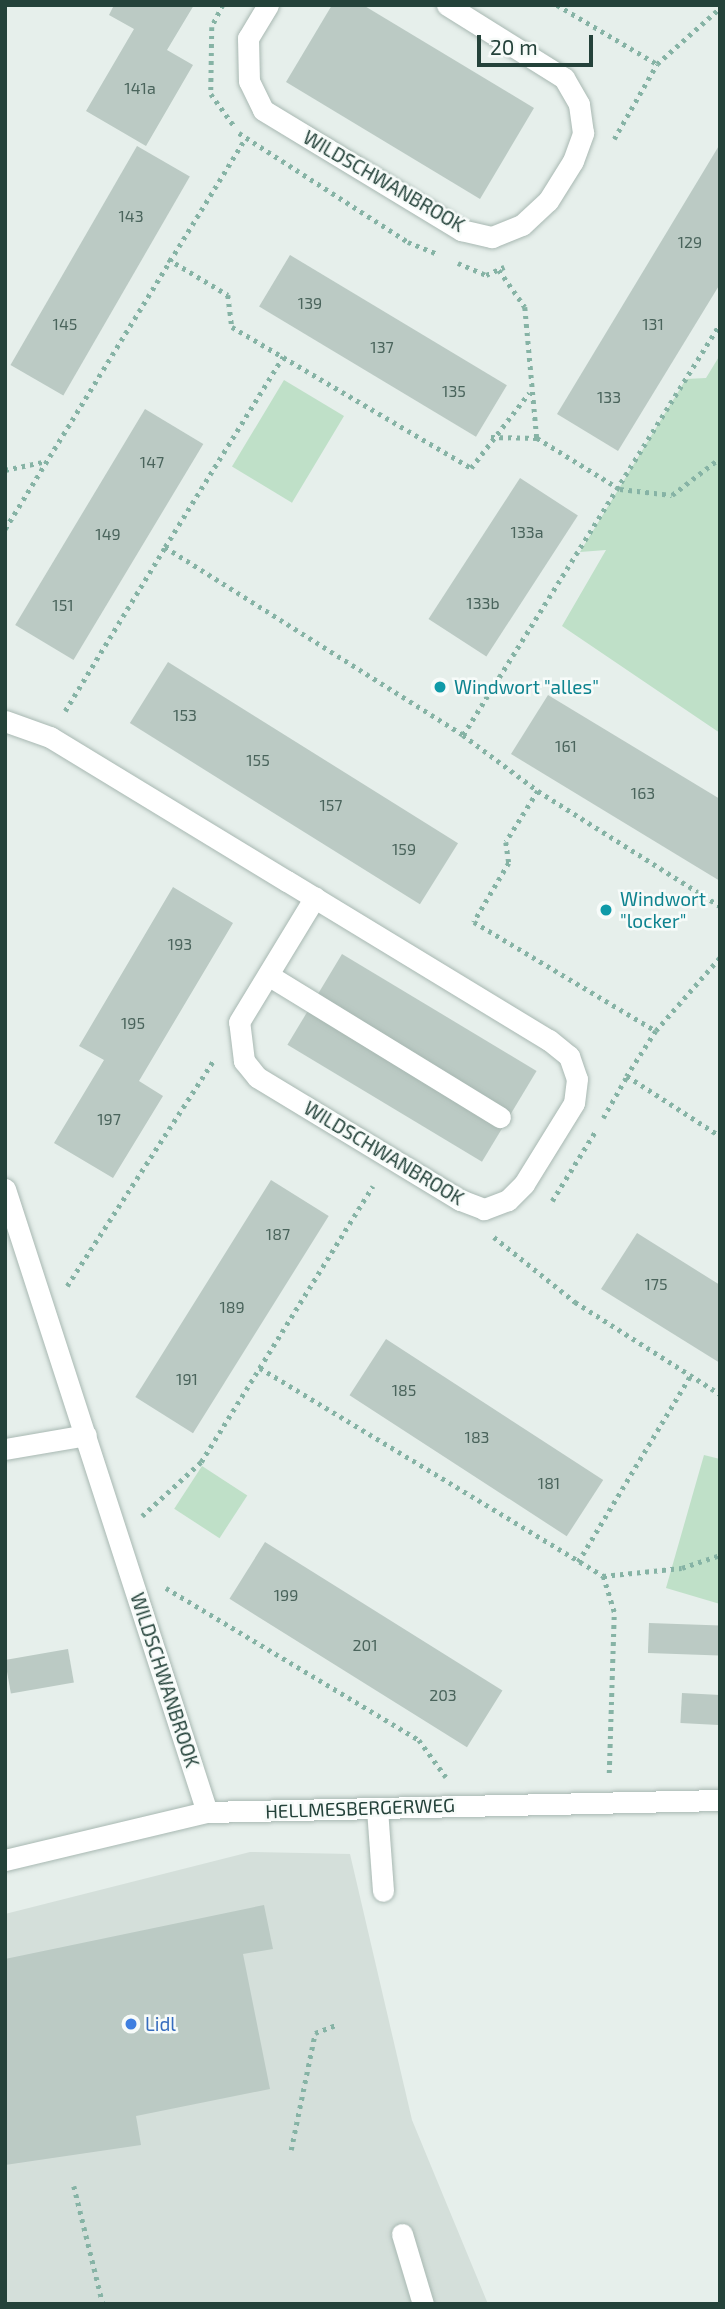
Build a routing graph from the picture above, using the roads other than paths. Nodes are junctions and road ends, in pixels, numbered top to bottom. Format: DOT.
graph roads {
  1 [pos="268,5"];
  2 [pos="447,5"];
  3 [pos="5,721"];
  4 [pos="315,897"];
  5 [pos="268,975"];
  6 [pos="500,1117"];
  7 [pos="5,1189"];
  8 [pos="86,1435"];
  9 [pos="5,1449"];
  10 [pos="720,1800"];
  11 [pos="377,1809"];
  12 [pos="207,1812"];
  13 [pos="5,1860"];
  14 [pos="383,1891"];
  15 [pos="402,2234"];
  16 [pos="423,2304"];
  1 -- 2 [label="street, WILDSCHWANBROOK"];
  3 -- 4 [label="street, WILDSCHWANBROOK"];
  4 -- 5 [label="street"];
  4 -- 5 [label="street, WILDSCHWANBROOK"];
  5 -- 6 [label="street"];
  7 -- 8 [label="street, WILDSCHWANBROOK"];
  8 -- 9 [label="street"];
  8 -- 12 [label="street, WILDSCHWANBROOK"];
  10 -- 11 [label="street, HELLMESBERGERWEG"];
  11 -- 12 [label="street, HELLMESBERGERWEG"];
  11 -- 14 [label="street"];
  12 -- 13 [label="street, HELLMESBERGERWEG"];
  15 -- 16 [label="street"];
}
